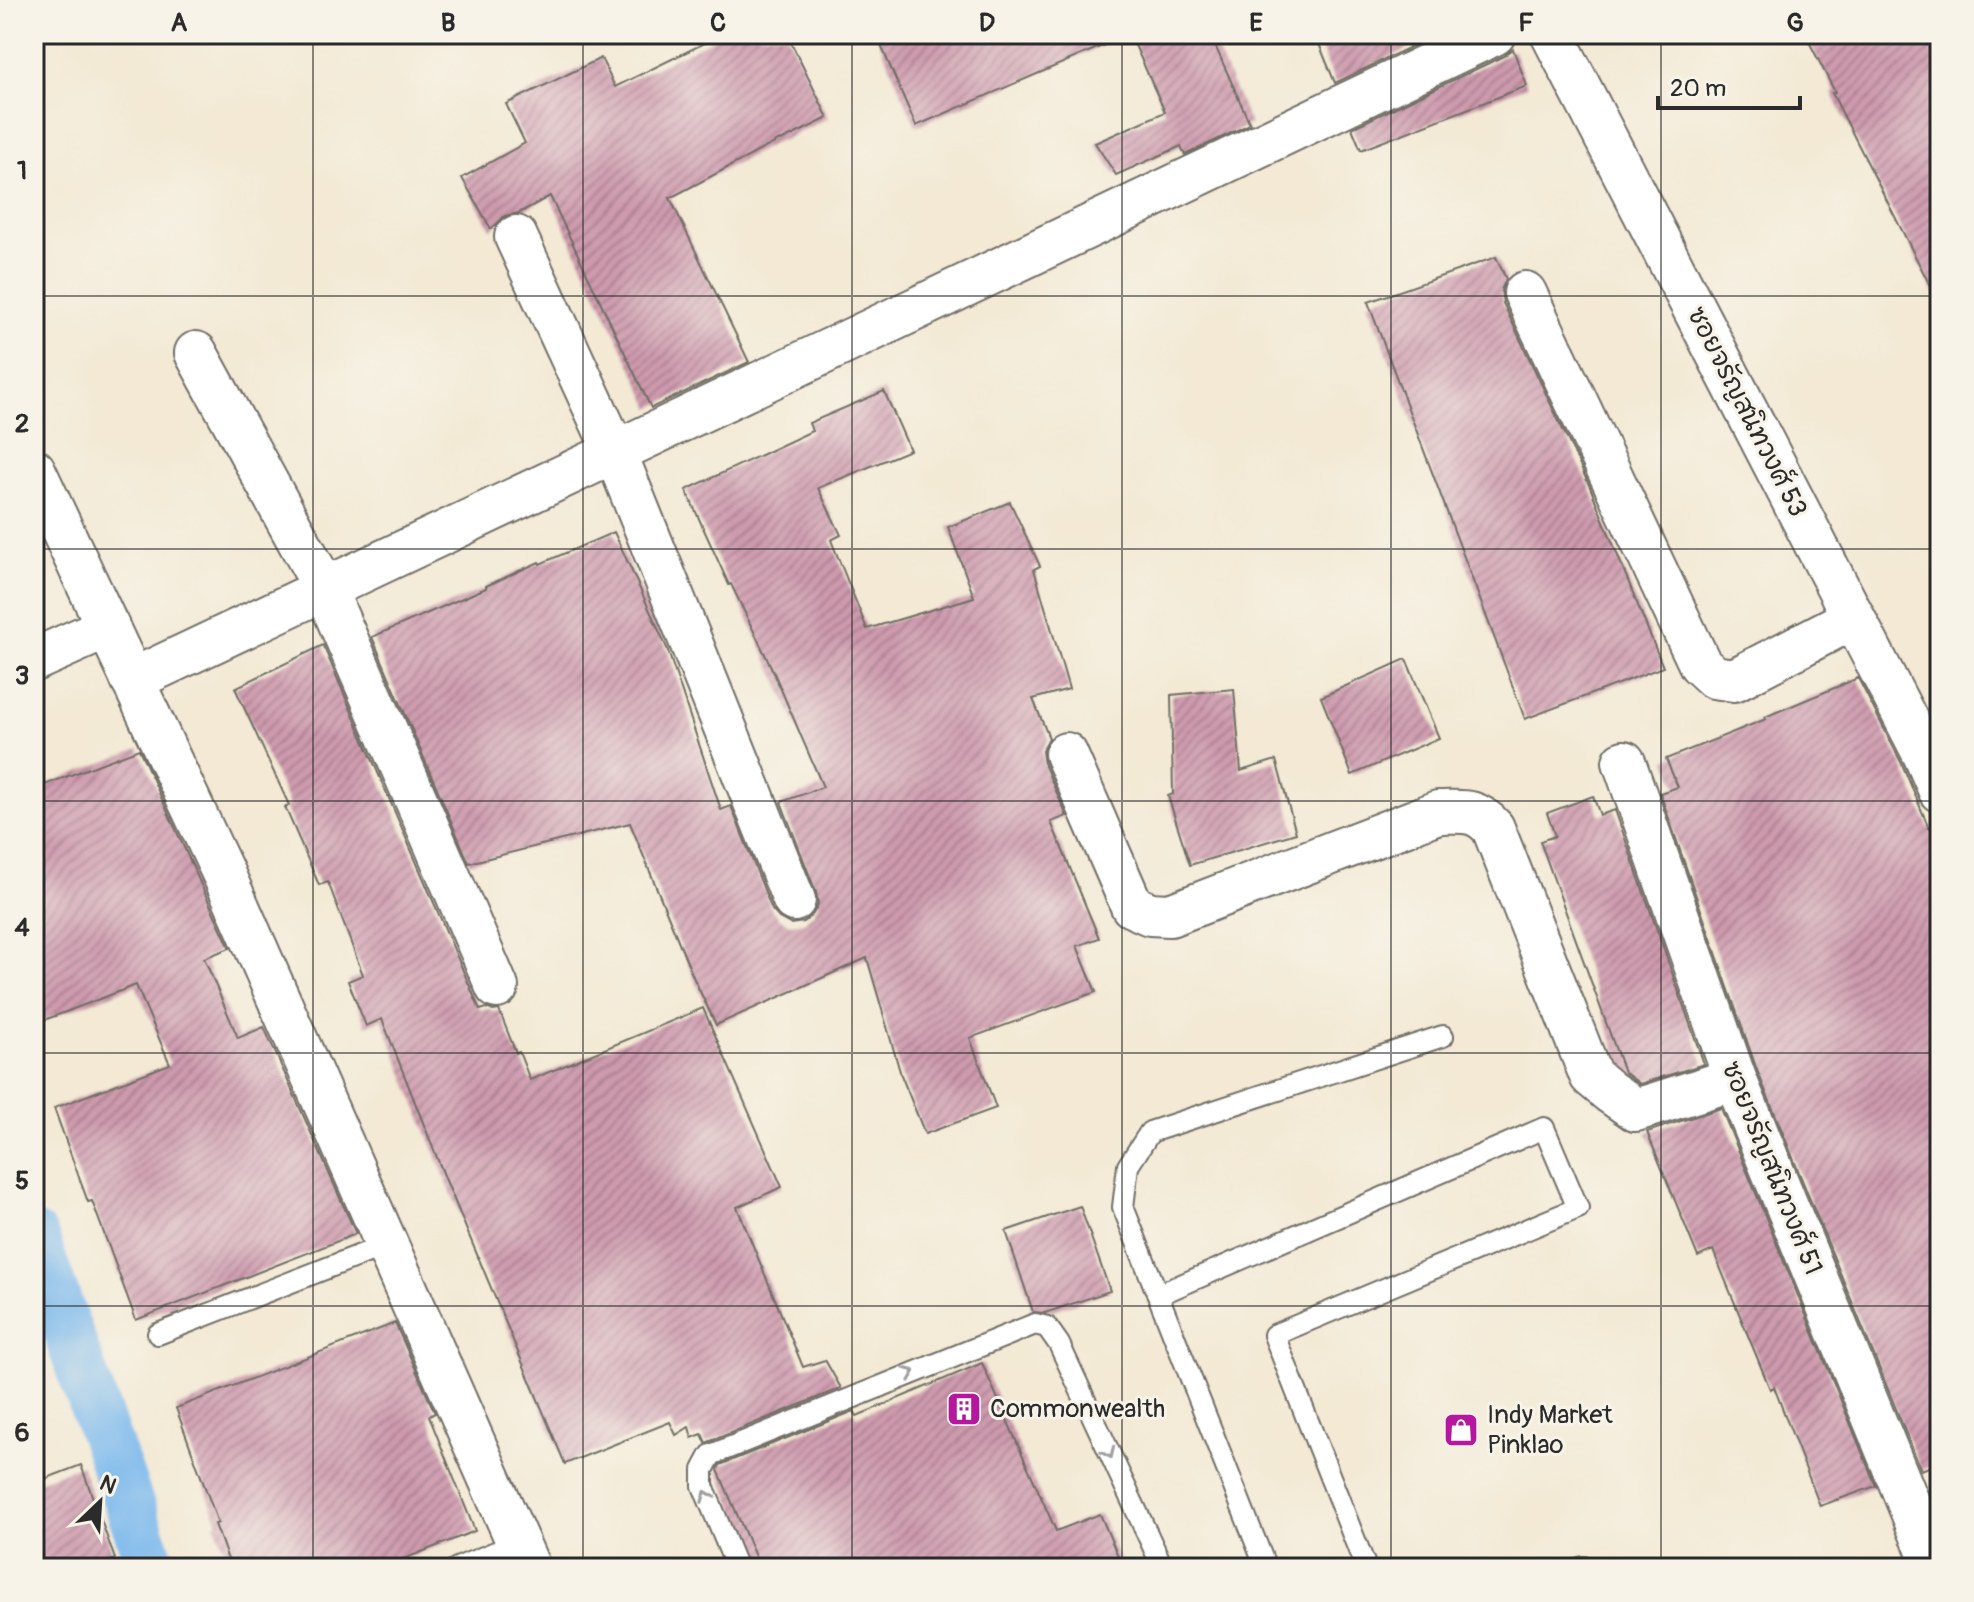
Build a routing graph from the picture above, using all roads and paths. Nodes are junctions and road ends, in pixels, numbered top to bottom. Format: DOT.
graph roads {
  1 [pos="1494,34"];
  2 [pos="1552,34"];
  3 [pos="516,237"];
  4 [pos="1525,293"];
  5 [pos="196,353"];
  6 [pos="615,452"];
  7 [pos="34,470"];
  8 [pos="325,589"];
  9 [pos="1853,618"];
  10 [pos="108,627"];
  11 [pos="34,660"];
  12 [pos="132,680"];
  13 [pos="1066,754"];
  14 [pos="1624,762"];
  15 [pos="1940,791"];
  16 [pos="794,900"];
  17 [pos="497,987"];
  18 [pos="1443,1036"];
  19 [pos="1735,1079"];
  20 [pos="386,1245"];
  21 [pos="1158,1295"];
  22 [pos="158,1334"];
  23 [pos="523,1556"];
  24 [pos="457,1568"];
  25 [pos="737,1568"];
  26 [pos="1163,1568"];
  27 [pos="1266,1568"];
  28 [pos="1366,1568"];
  29 [pos="1935,1568"];
  1 -- 6 [label="street"];
  2 -- 9 [label="street, ซอยจรัญสนิทวงศ์ 53"];
  3 -- 6 [label="street"];
  4 -- 9 [label="street"];
  5 -- 8 [label="street"];
  6 -- 8 [label="street"];
  6 -- 16 [label="street"];
  7 -- 10 [label="street"];
  8 -- 12 [label="street"];
  8 -- 17 [label="street"];
  9 -- 15 [label="street, ซอยจรัญสนิทวงศ์ 53"];
  10 -- 11 [label="street"];
  10 -- 12 [label="street"];
  12 -- 20 [label="street"];
  13 -- 19 [label="street"];
  14 -- 19 [label="street, ซอยจรัญสนิทวงศ์ 51"];
  18 -- 21 [label="lane"];
  19 -- 29 [label="street, ซอยจรัญสนิทวงศ์ 51"];
  20 -- 22 [label="lane"];
  20 -- 23 [label="street"];
  21 -- 27 [label="lane"];
  21 -- 28 [label="lane"];
  23 -- 24 [label="lane"];
  25 -- 26 [label="lane, one-way"];
}
